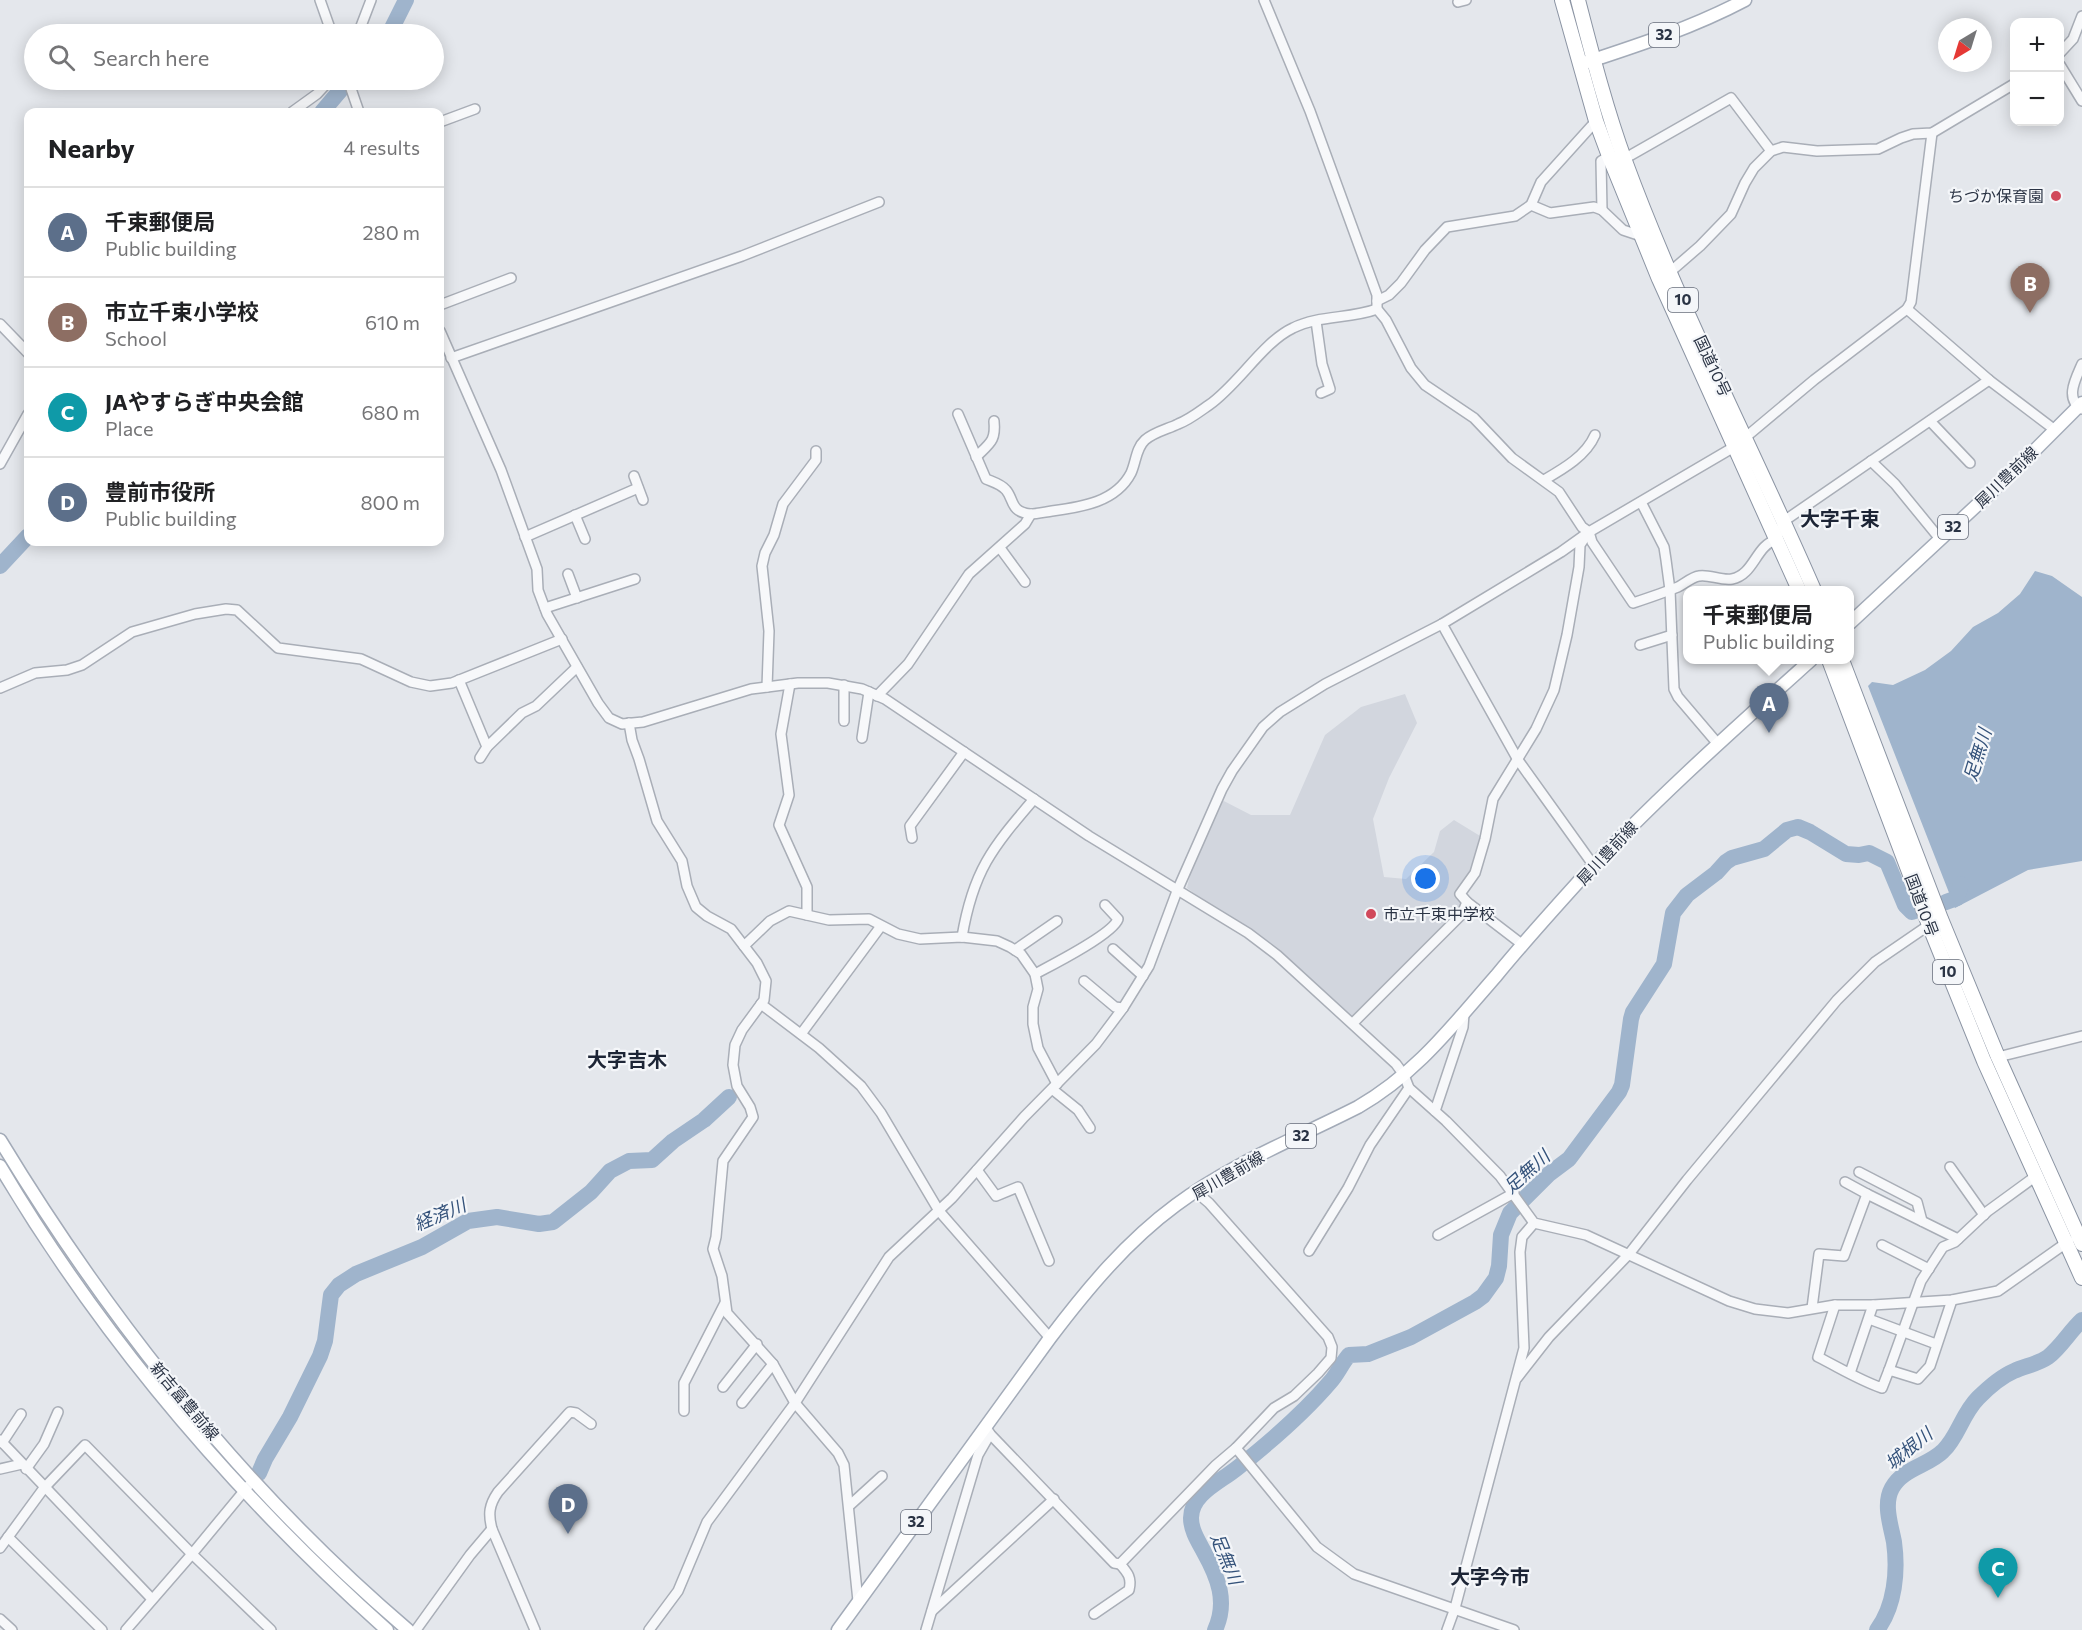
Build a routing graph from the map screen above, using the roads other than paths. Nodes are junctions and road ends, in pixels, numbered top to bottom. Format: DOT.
graph roads {
  1 [pos="320,0"];
  2 [pos="371,0"];
  3 [pos="1263,0"];
  4 [pos="1562,0"];
  5 [pos="1578,0"];
  6 [pos="1745,0"];
  7 [pos="2082,16"];
  8 [pos="328,24"];
  9 [pos="362,24"];
  10 [pos="2064,49"];
  11 [pos="1587,63"];
  12 [pos="2064,72"];
  13 [pos="2010,86"];
  14 [pos="320,90"];
  15 [pos="351,90"];
  16 [pos="2082,101"];
  17 [pos="297,108"];
  18 [pos="358,108"];
  19 [pos="475,109"];
  20 [pos="444,121"];
  21 [pos="1596,121"];
  22 [pos="1932,134"];
  23 [pos="1772,151"];
  24 [pos="1609,156"];
  25 [pos="1624,159"];
  26 [pos="879,201"];
  27 [pos="1531,205"];
  28 [pos="1602,210"];
  29 [pos="1641,236"];
  30 [pos="1670,272"];
  31 [pos="511,278"];
  32 [pos="444,303"];
  33 [pos="1377,305"];
  34 [pos="1907,309"];
  35 [pos="1316,321"];
  36 [pos="0,324"];
  37 [pos="444,341"];
  38 [pos="24,349"];
  39 [pos="451,358"];
  40 [pos="2082,364"];
  41 [pos="1989,380"];
  42 [pos="1321,393"];
  43 [pos="2081,407"];
  44 [pos="958,414"];
  45 [pos="1930,420"];
  46 [pos="24,421"];
  47 [pos="994,421"];
  48 [pos="2055,430"];
  49 [pos="1595,435"];
  50 [pos="1746,437"];
  51 [pos="1734,447"];
  52 [pos="816,451"];
  53 [pos="976,457"];
  54 [pos="1871,461"];
  55 [pos="1970,463"];
  56 [pos="0,464"];
  57 [pos="634,476"];
  58 [pos="1544,480"];
  59 [pos="638,488"];
  60 [pos="644,500"];
  61 [pos="1641,502"];
  62 [pos="1031,514"];
  63 [pos="575,515"];
  64 [pos="1784,521"];
  65 [pos="1589,532"];
  66 [pos="525,537"];
  67 [pos="585,539"];
  68 [pos="1940,539"];
  69 [pos="1776,540"];
  70 [pos="1000,548"];
  71 [pos="568,574"];
  72 [pos="635,579"];
  73 [pos="1025,582"];
  74 [pos="1797,586"];
  75 [pos="1812,586"];
  76 [pos="1670,590"];
  77 [pos="577,598"];
  78 [pos="545,608"];
  79 [pos="1854,619"];
  80 [pos="1442,624"];
  81 [pos="1672,635"];
  82 [pos="562,639"];
  83 [pos="1640,645"];
  84 [pos="1807,664"];
  85 [pos="1831,664"];
  86 [pos="1844,664"];
  87 [pos="577,667"];
  88 [pos="459,680"];
  89 [pos="790,684"];
  90 [pos="844,686"];
  91 [pos="767,687"];
  92 [pos="0,688"];
  93 [pos="873,694"];
  94 [pos="844,721"];
  95 [pos="629,723"];
  96 [pos="862,738"];
  97 [pos="1718,744"];
  98 [pos="487,747"];
  99 [pos="964,752"];
  100 [pos="480,758"];
  101 [pos="1518,760"];
  102 [pos="1034,799"];
  103 [pos="912,838"];
  104 [pos="1594,866"];
  105 [pos="1177,891"];
  106 [pos="1467,902"];
  107 [pos="1105,905"];
  108 [pos="807,915"];
  109 [pos="1057,921"];
  110 [pos="1929,925"];
  111 [pos="881,926"];
  112 [pos="962,937"];
  113 [pos="1524,945"];
  114 [pos="744,946"];
  115 [pos="1113,949"];
  116 [pos="1015,950"];
  117 [pos="1035,974"];
  118 [pos="1143,976"];
  119 [pos="1084,981"];
  120 [pos="761,1004"];
  121 [pos="1123,1008"];
  122 [pos="1464,1014"];
  123 [pos="1353,1023"];
  124 [pos="801,1034"];
  125 [pos="2082,1036"];
  126 [pos="1998,1057"];
  127 [pos="1404,1075"];
  128 [pos="1054,1087"];
  129 [pos="1408,1088"];
  130 [pos="1435,1111"];
  131 [pos="1090,1128"];
  132 [pos="0,1140"];
  133 [pos="0,1166"];
  134 [pos="1950,1167"];
  135 [pos="977,1170"];
  136 [pos="1859,1172"];
  137 [pos="2036,1176"];
  138 [pos="1845,1182"];
  139 [pos="1196,1192"];
  140 [pos="1514,1193"];
  141 [pos="1867,1194"];
  142 [pos="939,1211"];
  143 [pos="1984,1215"];
  144 [pos="1922,1221"];
  145 [pos="1534,1223"];
  146 [pos="1438,1236"];
  147 [pos="2080,1236"];
  148 [pos="1958,1239"];
  149 [pos="2066,1243"];
  150 [pos="1882,1245"];
  151 [pos="1309,1251"];
  152 [pos="1629,1254"];
  153 [pos="1049,1261"];
  154 [pos="1929,1269"];
  155 [pos="2082,1278"];
  156 [pos="1952,1300"];
  157 [pos="1914,1301"];
  158 [pos="725,1303"];
  159 [pos="1835,1305"];
  160 [pos="1873,1305"];
  161 [pos="1812,1308"];
  162 [pos="1869,1319"];
  163 [pos="1903,1332"];
  164 [pos="1050,1338"];
  165 [pos="757,1344"];
  166 [pos="1936,1344"];
  167 [pos="773,1364"];
  168 [pos="1889,1370"];
  169 [pos="1850,1373"];
  170 [pos="1517,1378"];
  171 [pos="723,1387"];
  172 [pos="742,1403"];
  173 [pos="795,1403"];
  174 [pos="684,1411"];
  175 [pos="58,1412"];
  176 [pos="21,1414"];
  177 [pos="591,1425"];
  178 [pos="988,1430"];
  179 [pos="1,1441"];
  180 [pos="1236,1448"];
  181 [pos="24,1466"];
  182 [pos="0,1469"];
  183 [pos="882,1476"];
  184 [pos="253,1480"];
  185 [pos="44,1488"];
  186 [pos="244,1490"];
  187 [pos="1054,1499"];
  188 [pos="849,1506"];
  189 [pos="492,1529"];
  190 [pos="8,1537"];
  191 [pos="0,1548"];
  192 [pos="192,1554"];
  193 [pos="1120,1564"];
  194 [pos="152,1599"];
  195 [pos="858,1601"];
  196 [pos="1455,1608"];
  197 [pos="932,1611"];
  198 [pos="1094,1614"];
  199 [pos="0,1619"];
  200 [pos="848,1624"];
  201 [pos="12,1630"];
  202 [pos="102,1630"];
  203 [pos="126,1630"];
  204 [pos="271,1630"];
  205 [pos="387,1630"];
  206 [pos="408,1630"];
  207 [pos="416,1630"];
  208 [pos="535,1630"];
  209 [pos="649,1630"];
  210 [pos="838,1630"];
  211 [pos="926,1630"];
  212 [pos="1447,1630"];
  213 [pos="1514,1630"];
  1 -- 8 [label="street"];
  2 -- 9 [label="street"];
  3 -- 33 [label="street"];
  4 -- 11 [label="highway, 国道10号 / 10"];
  5 -- 11 [label="highway, 国道10号 / 10"];
  6 -- 11 [label="main road, 32"];
  7 -- 10 [label="street"];
  11 -- 21 [label="highway, 国道10号 / 10"];
  11 -- 25 [label="highway, 国道10号 / 10"];
  12 -- 16 [label="street"];
  13 -- 22 [label="street"];
  14 -- 17 [label="street"];
  15 -- 18 [label="street"];
  19 -- 20 [label="street"];
  21 -- 24 [label="highway, 国道10号 / 10"];
  21 -- 27 [label="street"];
  22 -- 23 [label="street"];
  22 -- 34 [label="street"];
  23 -- 25 [label="street"];
  23 -- 30 [label="street"];
  24 -- 25 [label="street"];
  24 -- 28 [label="street"];
  24 -- 29 [label="highway, 国道10号 / 10"];
  25 -- 30 [label="highway, 国道10号 / 10"];
  26 -- 39 [label="street"];
  27 -- 28 [label="street"];
  27 -- 33 [label="street"];
  28 -- 29 [label="street"];
  29 -- 51 [label="highway, 国道10号 / 10"];
  30 -- 50 [label="highway, 国道10号 / 10"];
  31 -- 32 [label="street"];
  33 -- 35 [label="street"];
  33 -- 58 [label="street"];
  34 -- 41 [label="street"];
  34 -- 50 [label="street"];
  35 -- 42 [label="street"];
  35 -- 62 [label="street"];
  36 -- 38 [label="street"];
  37 -- 39 [label="street"];
  39 -- 66 [label="street"];
  40 -- 43 [label="street"];
  41 -- 45 [label="street"];
  41 -- 48 [label="street"];
  43 -- 48 [label="main road, 犀川豊前線 / 32"];
  44 -- 53 [label="street"];
  45 -- 54 [label="street"];
  45 -- 55 [label="street"];
  46 -- 56 [label="street"];
  47 -- 53 [label="street"];
  48 -- 68 [label="main road, 犀川豊前線 / 32"];
  49 -- 58 [label="street"];
  50 -- 51 [label="street"];
  50 -- 64 [label="highway, 国道10号 / 10"];
  51 -- 61 [label="street"];
  51 -- 69 [label="highway, 国道10号 / 10"];
  52 -- 91 [label="street"];
  53 -- 62 [label="street"];
  54 -- 64 [label="street"];
  54 -- 68 [label="street"];
  57 -- 59 [label="street"];
  58 -- 65 [label="street"];
  59 -- 60 [label="street"];
  59 -- 63 [label="street"];
  61 -- 65 [label="street"];
  61 -- 76 [label="street"];
  62 -- 70 [label="street"];
  63 -- 66 [label="street"];
  63 -- 67 [label="street"];
  64 -- 69 [label="street"];
  64 -- 75 [label="highway, 国道10号 / 10"];
  65 -- 76 [label="street"];
  65 -- 80 [label="street"];
  65 -- 101 [label="street"];
  66 -- 78 [label="street"];
  68 -- 79 [label="main road, 犀川豊前線 / 32"];
  69 -- 74 [label="highway, 国道10号 / 10"];
  69 -- 76 [label="street"];
  70 -- 73 [label="street"];
  70 -- 93 [label="street"];
  71 -- 77 [label="street"];
  72 -- 77 [label="street"];
  76 -- 81 [label="street"];
  77 -- 78 [label="street"];
  78 -- 82 [label="street"];
  80 -- 101 [label="street"];
  80 -- 105 [label="street"];
  81 -- 83 [label="street"];
  81 -- 97 [label="street"];
  82 -- 87 [label="street"];
  82 -- 88 [label="street"];
  84 -- 97 [label="main road, 犀川豊前線 / 32"];
  85 -- 110 [label="highway, 国道10号 / 10"];
  86 -- 126 [label="highway, 国道10号 / 10"];
  87 -- 95 [label="street"];
  87 -- 98 [label="street"];
  88 -- 92 [label="street"];
  88 -- 98 [label="street"];
  89 -- 90 [label="street"];
  89 -- 91 [label="street"];
  89 -- 108 [label="street"];
  90 -- 93 [label="street"];
  90 -- 94 [label="street"];
  91 -- 95 [label="street"];
  93 -- 96 [label="street"];
  93 -- 99 [label="street"];
  95 -- 114 [label="street"];
  97 -- 104 [label="main road, 犀川豊前線 / 32"];
  98 -- 100 [label="street"];
  99 -- 102 [label="street"];
  99 -- 103 [label="street"];
  101 -- 104 [label="street"];
  101 -- 106 [label="street"];
  102 -- 105 [label="street"];
  102 -- 112 [label="street"];
  104 -- 113 [label="main road, 犀川豊前線 / 32"];
  105 -- 118 [label="street"];
  105 -- 123 [label="street"];
  106 -- 113 [label="street"];
  106 -- 123 [label="street"];
  107 -- 117 [label="street"];
  108 -- 111 [label="street"];
  108 -- 114 [label="street"];
  109 -- 116 [label="street"];
  110 -- 137 [label="highway, 国道10号 / 10"];
  110 -- 152 [label="street"];
  111 -- 112 [label="street"];
  111 -- 124 [label="street"];
  112 -- 116 [label="street"];
  113 -- 122 [label="main road, 犀川豊前線 / 32"];
  114 -- 120 [label="street"];
  115 -- 118 [label="street"];
  116 -- 117 [label="street"];
  117 -- 128 [label="street"];
  118 -- 121 [label="street"];
  119 -- 121 [label="street"];
  120 -- 124 [label="street"];
  120 -- 158 [label="street"];
  121 -- 128 [label="street"];
  122 -- 127 [label="main road, 犀川豊前線 / 32"];
  122 -- 130 [label="street"];
  123 -- 127 [label="street"];
  124 -- 142 [label="street"];
  125 -- 126 [label="street"];
  126 -- 147 [label="highway, 国道10号 / 10"];
  127 -- 129 [label="street"];
  127 -- 139 [label="main road, 犀川豊前線 / 32"];
  128 -- 131 [label="street"];
  128 -- 135 [label="street"];
  129 -- 130 [label="street"];
  129 -- 151 [label="street"];
  130 -- 140 [label="street"];
  132 -- 184 [label="main road, 新吉富豊前線"];
  133 -- 186 [label="main road, 新吉富豊前線"];
  134 -- 143 [label="street"];
  135 -- 142 [label="street"];
  135 -- 153 [label="street"];
  136 -- 144 [label="street"];
  137 -- 143 [label="street"];
  137 -- 149 [label="highway, 国道10号 / 10"];
  138 -- 141 [label="street"];
  139 -- 164 [label="main road, 犀川豊前線 / 32"];
  139 -- 180 [label="street"];
  140 -- 145 [label="street"];
  140 -- 146 [label="street"];
  141 -- 144 [label="street"];
  141 -- 161 [label="street"];
  142 -- 164 [label="street"];
  142 -- 173 [label="street"];
  143 -- 148 [label="street"];
  144 -- 148 [label="street"];
  145 -- 152 [label="street"];
  145 -- 170 [label="street"];
  147 -- 149 [label="street"];
  148 -- 154 [label="street"];
  149 -- 155 [label="highway, 国道10号 / 10"];
  149 -- 156 [label="street"];
  150 -- 154 [label="street"];
  152 -- 161 [label="street"];
  152 -- 170 [label="street"];
  154 -- 157 [label="street"];
  156 -- 157 [label="street"];
  156 -- 166 [label="street"];
  157 -- 160 [label="street"];
  157 -- 163 [label="street"];
  158 -- 165 [label="street"];
  158 -- 174 [label="street"];
  159 -- 160 [label="street"];
  159 -- 161 [label="street"];
  159 -- 169 [label="street"];
  160 -- 162 [label="street"];
  162 -- 163 [label="street"];
  162 -- 169 [label="street"];
  163 -- 166 [label="street"];
  163 -- 168 [label="street"];
  164 -- 178 [label="main road, 犀川豊前線 / 32"];
  165 -- 167 [label="street"];
  165 -- 171 [label="street"];
  166 -- 168 [label="street"];
  167 -- 172 [label="street"];
  167 -- 173 [label="street"];
  168 -- 169 [label="street"];
  170 -- 196 [label="street"];
  173 -- 188 [label="street"];
  173 -- 209 [label="street"];
  175 -- 181 [label="street"];
  176 -- 179 [label="street"];
  177 -- 189 [label="street"];
  178 -- 187 [label="street"];
  178 -- 195 [label="main road, 犀川豊前線 / 32"];
  178 -- 197 [label="street"];
  179 -- 181 [label="street"];
  180 -- 193 [label="street"];
  180 -- 196 [label="street"];
  181 -- 182 [label="street"];
  181 -- 185 [label="street"];
  183 -- 188 [label="street"];
  184 -- 186 [label="street"];
  184 -- 206 [label="main road, 新吉富豊前線"];
  185 -- 190 [label="street"];
  185 -- 192 [label="street"];
  185 -- 194 [label="street"];
  186 -- 192 [label="street"];
  186 -- 205 [label="main road, 新吉富豊前線"];
  187 -- 193 [label="street"];
  187 -- 197 [label="street"];
  188 -- 195 [label="street"];
  189 -- 207 [label="street"];
  189 -- 208 [label="street"];
  190 -- 191 [label="street"];
  190 -- 202 [label="street"];
  192 -- 194 [label="street"];
  192 -- 204 [label="street"];
  193 -- 198 [label="street"];
  194 -- 203 [label="street"];
  195 -- 200 [label="main road, 犀川豊前線 / 32"];
  196 -- 212 [label="street"];
  196 -- 213 [label="street"];
  197 -- 211 [label="street"];
  199 -- 201 [label="street"];
  200 -- 210 [label="main road, 犀川豊前線 / 32"];
}
